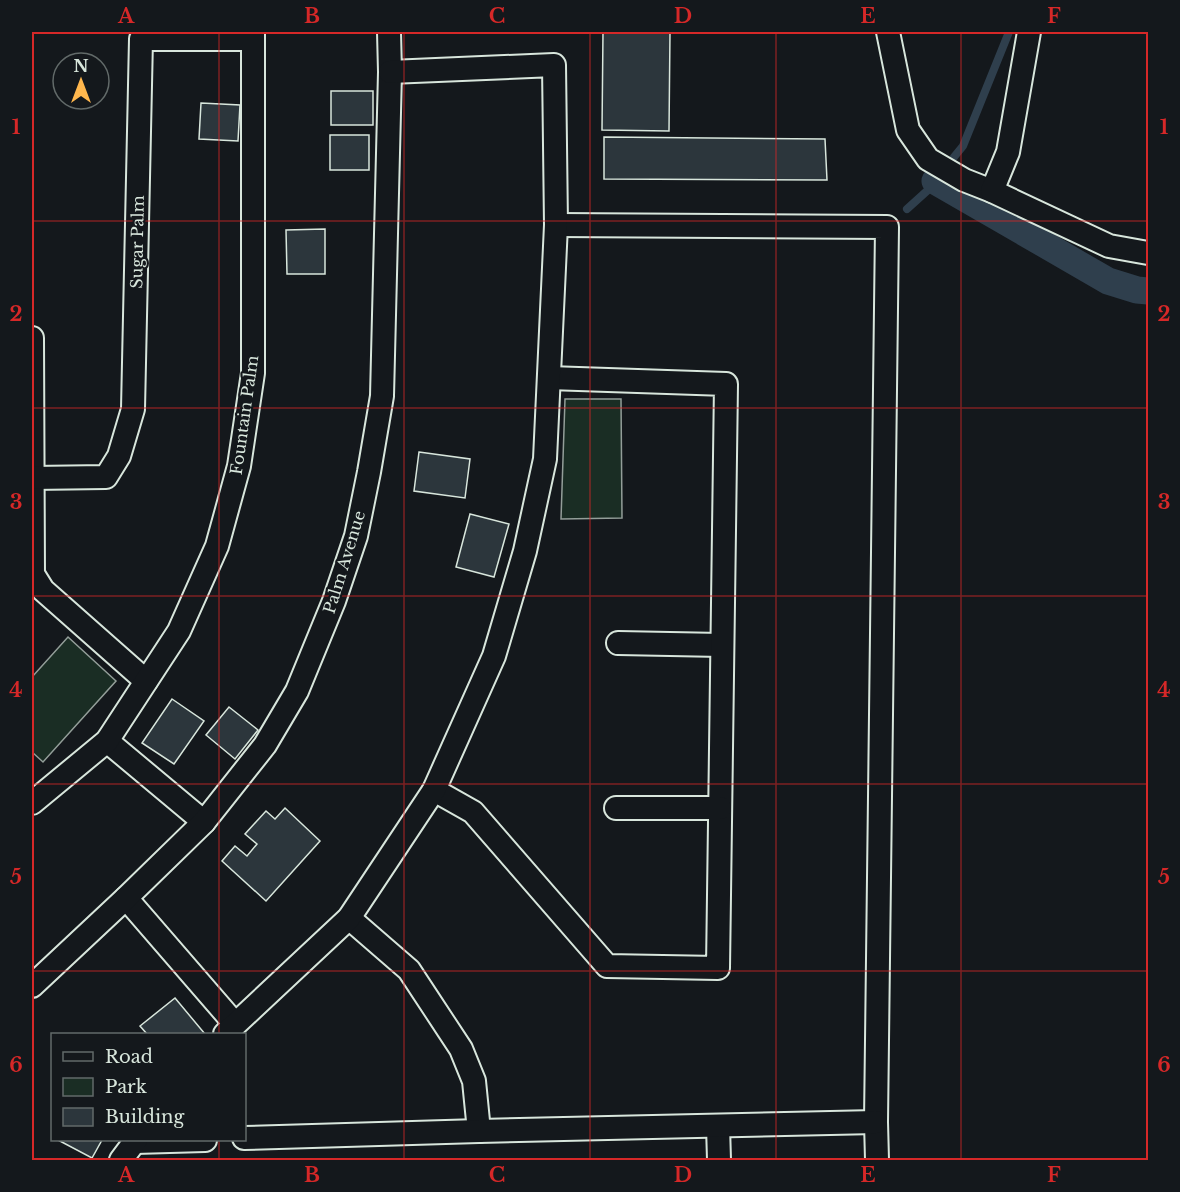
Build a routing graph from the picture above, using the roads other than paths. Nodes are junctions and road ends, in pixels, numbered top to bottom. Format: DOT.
graph roads {
  1 [pos="389,32"];
  2 [pos="888,32"];
  3 [pos="1029,32"];
  4 [pos="253,35"];
  5 [pos="390,72"];
  6 [pos="992,191"];
  7 [pos="556,225"];
  8 [pos="1149,253"];
  9 [pos="32,338"];
  10 [pos="549,378"];
  11 [pos="32,478"];
  12 [pos="618,643"];
  13 [pos="722,645"];
  14 [pos="146,681"];
  15 [pos="107,741"];
  16 [pos="434,790"];
  17 [pos="33,798"];
  18 [pos="616,808"];
  19 [pos="720,808"];
  20 [pos="204,822"];
  21 [pos="126,898"];
  22 [pos="349,918"];
  23 [pos="32,986"];
  24 [pos="230,1029"];
  25 [pos="876,1122"];
  26 [pos="718,1126"];
  27 [pos="479,1131"];
  28 [pos="246,1138"];
  29 [pos="135,1141"];
  30 [pos="121,1161"];
  31 [pos="720,1161"];
  32 [pos="877,1161"];
  1 -- 5 [label="street, Palm Avenue"];
  2 -- 6 [label="street"];
  3 -- 6 [label="street"];
  4 -- 11 [label="street, Sugar Palm"];
  4 -- 14 [label="street, Fountain Palm"];
  5 -- 7 [label="street"];
  5 -- 20 [label="street, Palm Avenue"];
  6 -- 8 [label="street"];
  7 -- 10 [label="street"];
  7 -- 25 [label="street"];
  9 -- 11 [label="street"];
  10 -- 13 [label="street"];
  10 -- 16 [label="street"];
  11 -- 14 [label="street"];
  12 -- 13 [label="street"];
  13 -- 19 [label="street"];
  14 -- 15 [label="street, Fountain Palm"];
  15 -- 17 [label="street, Fountain Palm"];
  15 -- 20 [label="street"];
  16 -- 19 [label="street"];
  16 -- 22 [label="street"];
  18 -- 19 [label="street"];
  20 -- 21 [label="street, Palm Avenue"];
  21 -- 23 [label="street, Palm Avenue"];
  21 -- 24 [label="street"];
  22 -- 24 [label="street"];
  22 -- 27 [label="street"];
  25 -- 26 [label="street"];
  25 -- 32 [label="street"];
  26 -- 27 [label="street"];
  26 -- 31 [label="street"];
  27 -- 28 [label="street"];
  29 -- 30 [label="street"];
}
